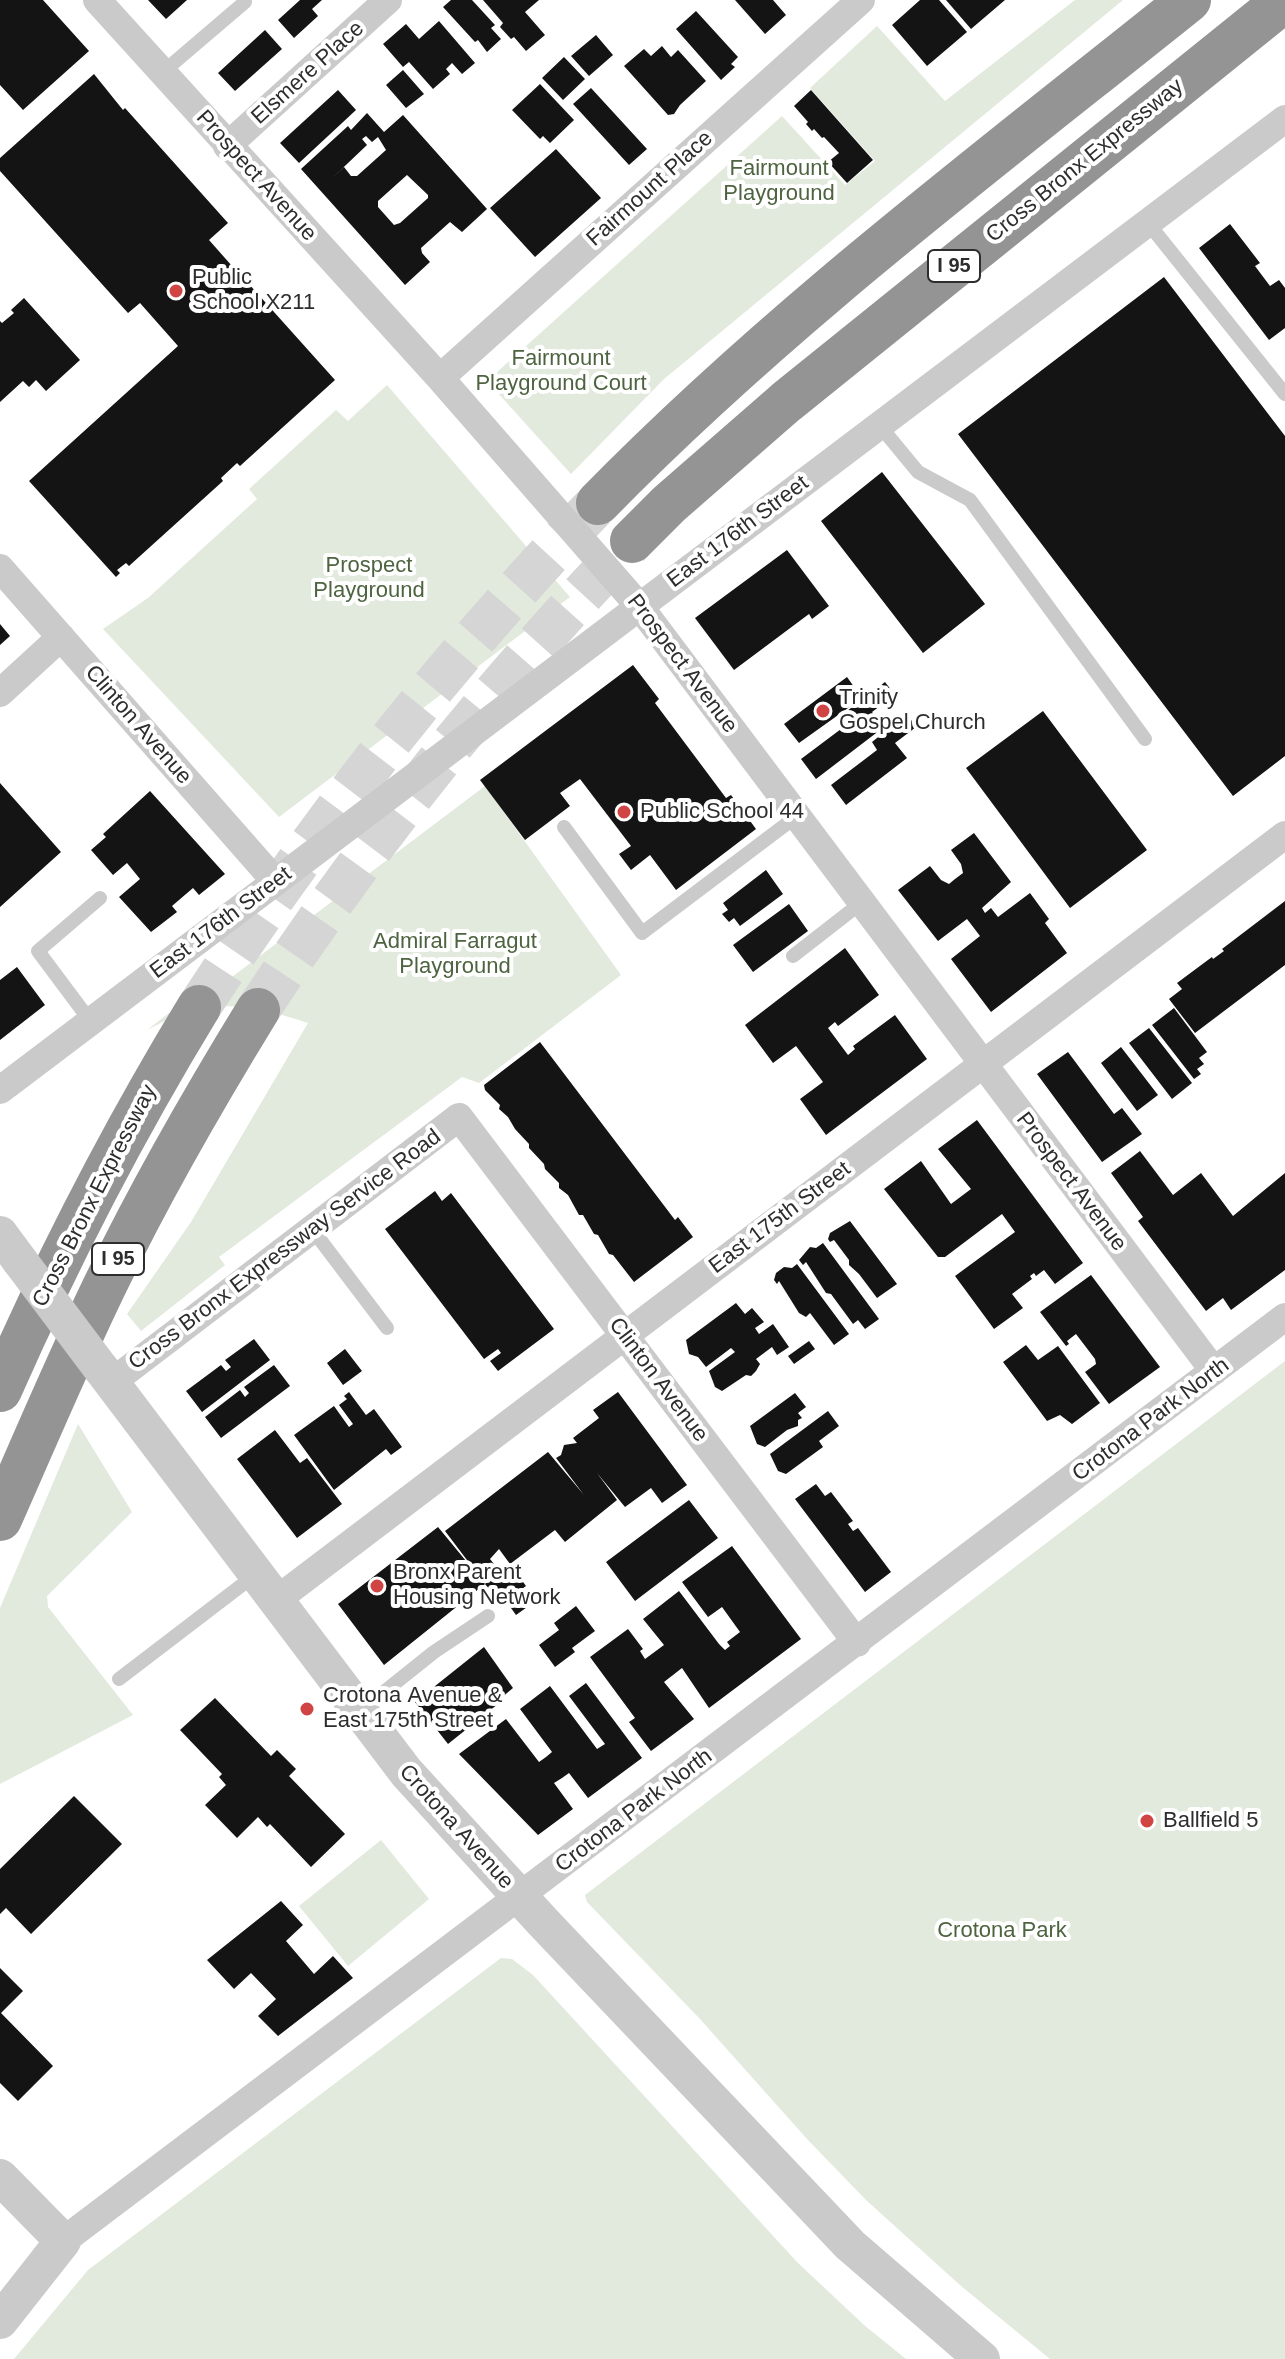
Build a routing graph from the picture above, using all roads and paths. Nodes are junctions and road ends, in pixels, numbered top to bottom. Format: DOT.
graph roads {
  1 [pos="97,0"];
  2 [pos="388,0"];
  3 [pos="861,0"];
  4 [pos="1189,0"];
  5 [pos="1285,0"];
  6 [pos="245,2"];
  7 [pos="163,72"];
  8 [pos="1285,119"];
  9 [pos="227,146"];
  10 [pos="1148,223"];
  11 [pos="440,378"];
  12 [pos="1285,394"];
  13 [pos="880,426"];
  14 [pos="598,503"];
  15 [pos="632,541"];
  16 [pos="0,568"];
  17 [pos="640,607"];
  18 [pos="61,637"];
  19 [pos="0,693"];
  20 [pos="1145,739"];
  21 [pos="797,816"];
  22 [pos="564,827"];
  23 [pos="1285,835"];
  24 [pos="276,882"];
  25 [pos="100,898"];
  26 [pos="861,903"];
  27 [pos="793,956"];
  28 [pos="199,1007"];
  29 [pos="258,1010"];
  30 [pos="91,1022"];
  31 [pos="983,1064"];
  32 [pos="0,1090"];
  33 [pos="459,1117"];
  34 [pos="312,1229"];
  35 [pos="10,1248"];
  36 [pos="1285,1317"];
  37 [pos="387,1328"];
  38 [pos="625,1337"];
  39 [pos="1214,1371"];
  40 [pos="107,1376"];
  41 [pos="0,1390"];
  42 [pos="0,1519"];
  43 [pos="265,1588"];
  44 [pos="488,1616"];
  45 [pos="857,1643"];
  46 [pos="119,1679"];
  47 [pos="358,1712"];
  48 [pos="520,1897"];
  49 [pos="0,2177"];
  50 [pos="63,2241"];
  51 [pos="0,2321"];
  52 [pos="982,2359"];
  1 -- 7 [label="street, Prospect Avenue"];
  2 -- 9 [label="street, Elsmere Place"];
  3 -- 11 [label="street, Fairmount Place"];
  4 -- 14 [label="highway, I 95"];
  5 -- 15 [label="highway, Cross Bronx Expressway / I 95"];
  6 -- 7 [label="lane"];
  7 -- 9 [label="street, Prospect Avenue"];
  8 -- 10 [label="street, East 176th Street"];
  9 -- 11 [label="street, Prospect Avenue"];
  10 -- 12 [label="lane"];
  10 -- 13 [label="street, East 176th Street"];
  11 -- 17 [label="street, Prospect Avenue"];
  13 -- 17 [label="street, East 176th Street"];
  13 -- 20 [label="lane"];
  16 -- 18 [label="street, Clinton Avenue"];
  17 -- 21 [label="street, Prospect Avenue"];
  17 -- 24 [label="street, East 176th Street"];
  18 -- 19 [label="street"];
  18 -- 24 [label="street, Clinton Avenue"];
  21 -- 22 [label="lane"];
  21 -- 26 [label="street, Prospect Avenue"];
  23 -- 31 [label="street, East 175th Street"];
  24 -- 30 [label="street, East 176th Street"];
  25 -- 30 [label="lane"];
  26 -- 27 [label="lane"];
  26 -- 31 [label="street, Prospect Avenue"];
  28 -- 41 [label="highway, Cross Bronx Expressway / I 95"];
  29 -- 42 [label="highway, I 95"];
  30 -- 32 [label="street, East 176th Street"];
  31 -- 38 [label="street, East 175th Street"];
  31 -- 39 [label="street, Prospect Avenue"];
  33 -- 34 [label="street, Cross Bronx Expressway Service Road"];
  33 -- 38 [label="street, Clinton Avenue"];
  34 -- 37 [label="lane"];
  34 -- 40 [label="street, Cross Bronx Expressway Service Road"];
  35 -- 40 [label="street, Crotona Avenue, bridge"];
  36 -- 39 [label="street, Crotona Park North"];
  38 -- 43 [label="street, East 175th Street"];
  38 -- 45 [label="street, Clinton Avenue"];
  39 -- 45 [label="street, Crotona Park North"];
  40 -- 43 [label="street, Crotona Avenue"];
  43 -- 46 [label="lane"];
  43 -- 47 [label="street, Crotona Avenue"];
  44 -- 47 [label="lane"];
  45 -- 48 [label="street, Crotona Park North"];
  47 -- 48 [label="street, Crotona Avenue"];
  48 -- 50 [label="street, Crotona Park North"];
  48 -- 52 [label="street, Crotona Avenue"];
  49 -- 50 [label="street"];
  50 -- 51 [label="street, Crotona Park North"];
}
